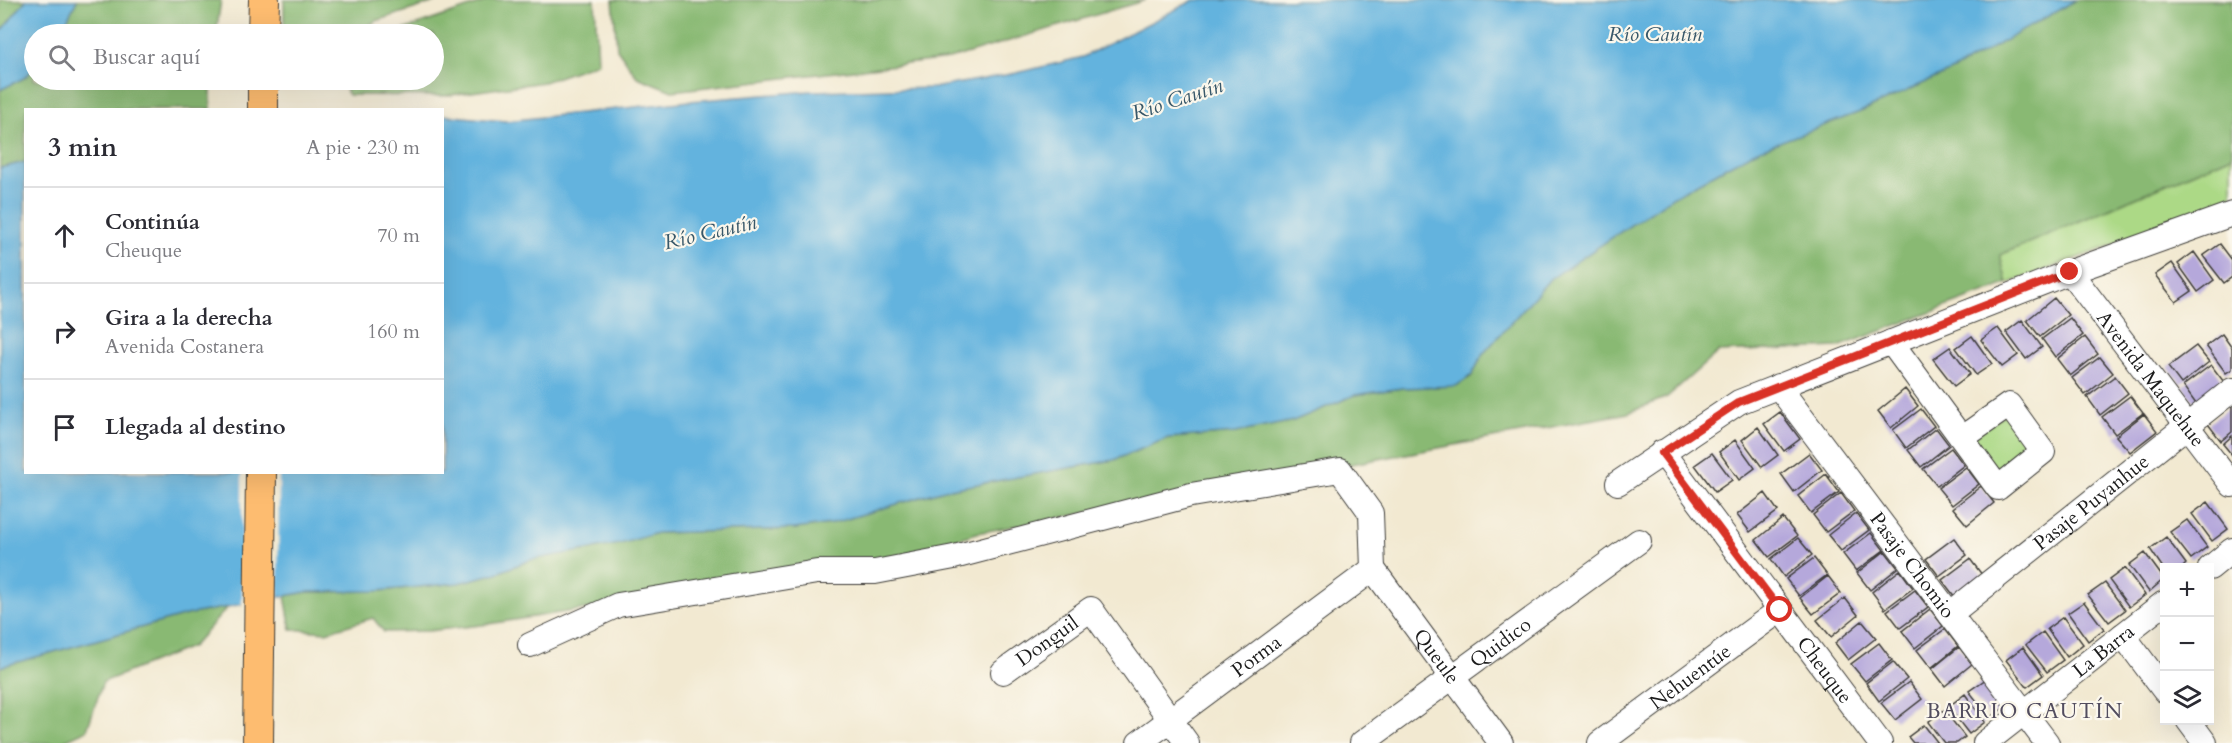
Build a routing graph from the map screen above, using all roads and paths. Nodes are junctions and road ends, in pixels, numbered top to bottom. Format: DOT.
graph roads {
  1 [pos="264,0"];
  2 [pos="263,24"];
  3 [pos="263,90"];
  4 [pos="263,108"];
  5 [pos="2232,214"];
  6 [pos="2070,272"];
  7 [pos="1891,342"];
  8 [pos="1778,387"];
  9 [pos="2232,390"];
  10 [pos="2187,426"];
  11 [pos="1962,438"];
  12 [pos="1662,453"];
  13 [pos="261,474"];
  14 [pos="1618,483"];
  15 [pos="2232,485"];
  16 [pos="1639,541"];
  17 [pos="2232,550"];
  18 [pos="2214,565"];
  19 [pos="1373,570"];
  20 [pos="2160,606"];
  21 [pos="1780,610"];
  22 [pos="1950,614"];
  23 [pos="2123,636"];
  24 [pos="530,645"];
  25 [pos="1003,672"];
  26 [pos="1452,677"];
  27 [pos="2160,685"];
  28 [pos="2024,712"];
  29 [pos="1170,720"];
  30 [pos="2192,725"];
  31 [pos="258,743"];
  32 [pos="1139,743"];
  33 [pos="1187,743"];
  34 [pos="1362,743"];
  35 [pos="1501,743"];
  36 [pos="1600,743"];
  37 [pos="1880,743"];
  38 [pos="1985,743"];
  39 [pos="2047,743"];
  40 [pos="2205,743"];
  1 -- 2 [label="main road"];
  3 -- 4 [label="main road"];
  5 -- 6 [label="street"];
  6 -- 7 [label="street"];
  6 -- 10 [label="street, Avenida Maquehue"];
  7 -- 8 [label="street"];
  7 -- 11 [label="street"];
  8 -- 12 [label="street"];
  8 -- 22 [label="street, Pasaje Chomio"];
  9 -- 10 [label="street, Pasaje Puyanhue"];
  10 -- 15 [label="street, Avenida Maquehue"];
  10 -- 22 [label="street, Pasaje Puyanhue"];
  12 -- 14 [label="street"];
  12 -- 21 [label="street, Cheuque"];
  13 -- 31 [label="main road"];
  16 -- 26 [label="street, Quidico"];
  17 -- 18 [label="street"];
  19 -- 24 [label="street"];
  19 -- 26 [label="street, Queule"];
  19 -- 29 [label="street, Porma"];
  20 -- 23 [label="street, La Barra"];
  21 -- 36 [label="street, Nehuentúe"];
  21 -- 37 [label="street, Cheuque"];
  22 -- 28 [label="street, Pasaje Chomio"];
  23 -- 27 [label="street"];
  23 -- 28 [label="street, La Barra"];
  25 -- 29 [label="street, Donguil"];
  26 -- 34 [label="street, Quidico"];
  26 -- 35 [label="street, Queule"];
  28 -- 38 [label="street, La Barra"];
  28 -- 39 [label="street, Pasaje Chomio"];
  29 -- 32 [label="street, Porma"];
  29 -- 33 [label="street"];
  30 -- 40 [label="street"];
}
